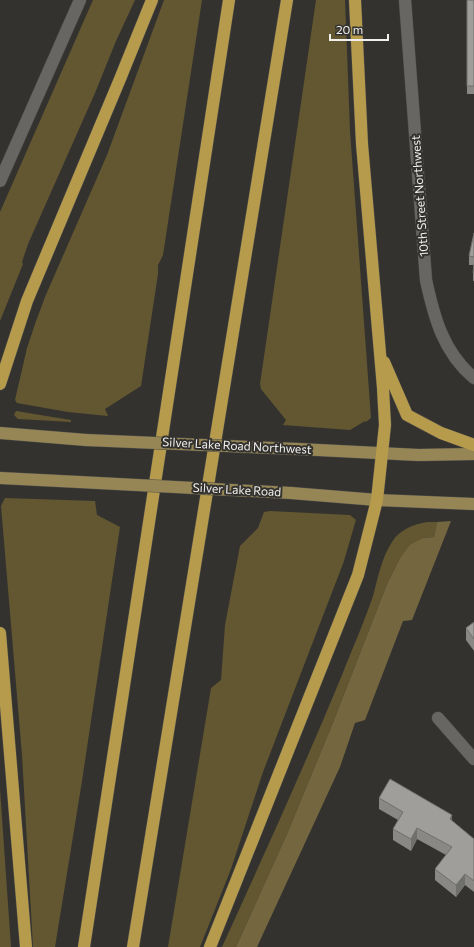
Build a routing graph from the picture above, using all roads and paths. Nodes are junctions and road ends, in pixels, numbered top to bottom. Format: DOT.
graph roads {
  1 [pos="80,0"];
  2 [pos="152,0"];
  3 [pos="229,0"];
  4 [pos="287,0"];
  5 [pos="355,0"];
  6 [pos="405,0"];
  7 [pos="0,181"];
  8 [pos="380,352"];
  9 [pos="474,378"];
  10 [pos="0,384"];
  11 [pos="0,433"];
  12 [pos="474,445"];
  13 [pos="382,454"];
  14 [pos="474,454"];
  15 [pos="0,478"];
  16 [pos="377,500"];
  17 [pos="474,504"];
  18 [pos="0,633"];
  19 [pos="438,718"];
  20 [pos="474,759"];
  21 [pos="26,947"];
  22 [pos="84,947"];
  23 [pos="133,947"];
  24 [pos="210,947"];
  1 -- 7 [label="street"];
  2 -- 10 [label="highway"];
  3 -- 22 [label="highway"];
  4 -- 23 [label="highway"];
  5 -- 8 [label="highway"];
  6 -- 9 [label="street, 10th Street Northwest"];
  8 -- 12 [label="highway"];
  8 -- 13 [label="highway"];
  11 -- 13 [label="main road, Silver Lake Road Northwest, bridge"];
  13 -- 14 [label="main road, Silver Lake Road Northwest"];
  13 -- 16 [label="highway"];
  15 -- 16 [label="main road, Silver Lake Road, bridge"];
  16 -- 17 [label="main road, Silver Lake Road"];
  16 -- 24 [label="highway"];
  18 -- 21 [label="highway"];
  19 -- 20 [label="street"];
}
